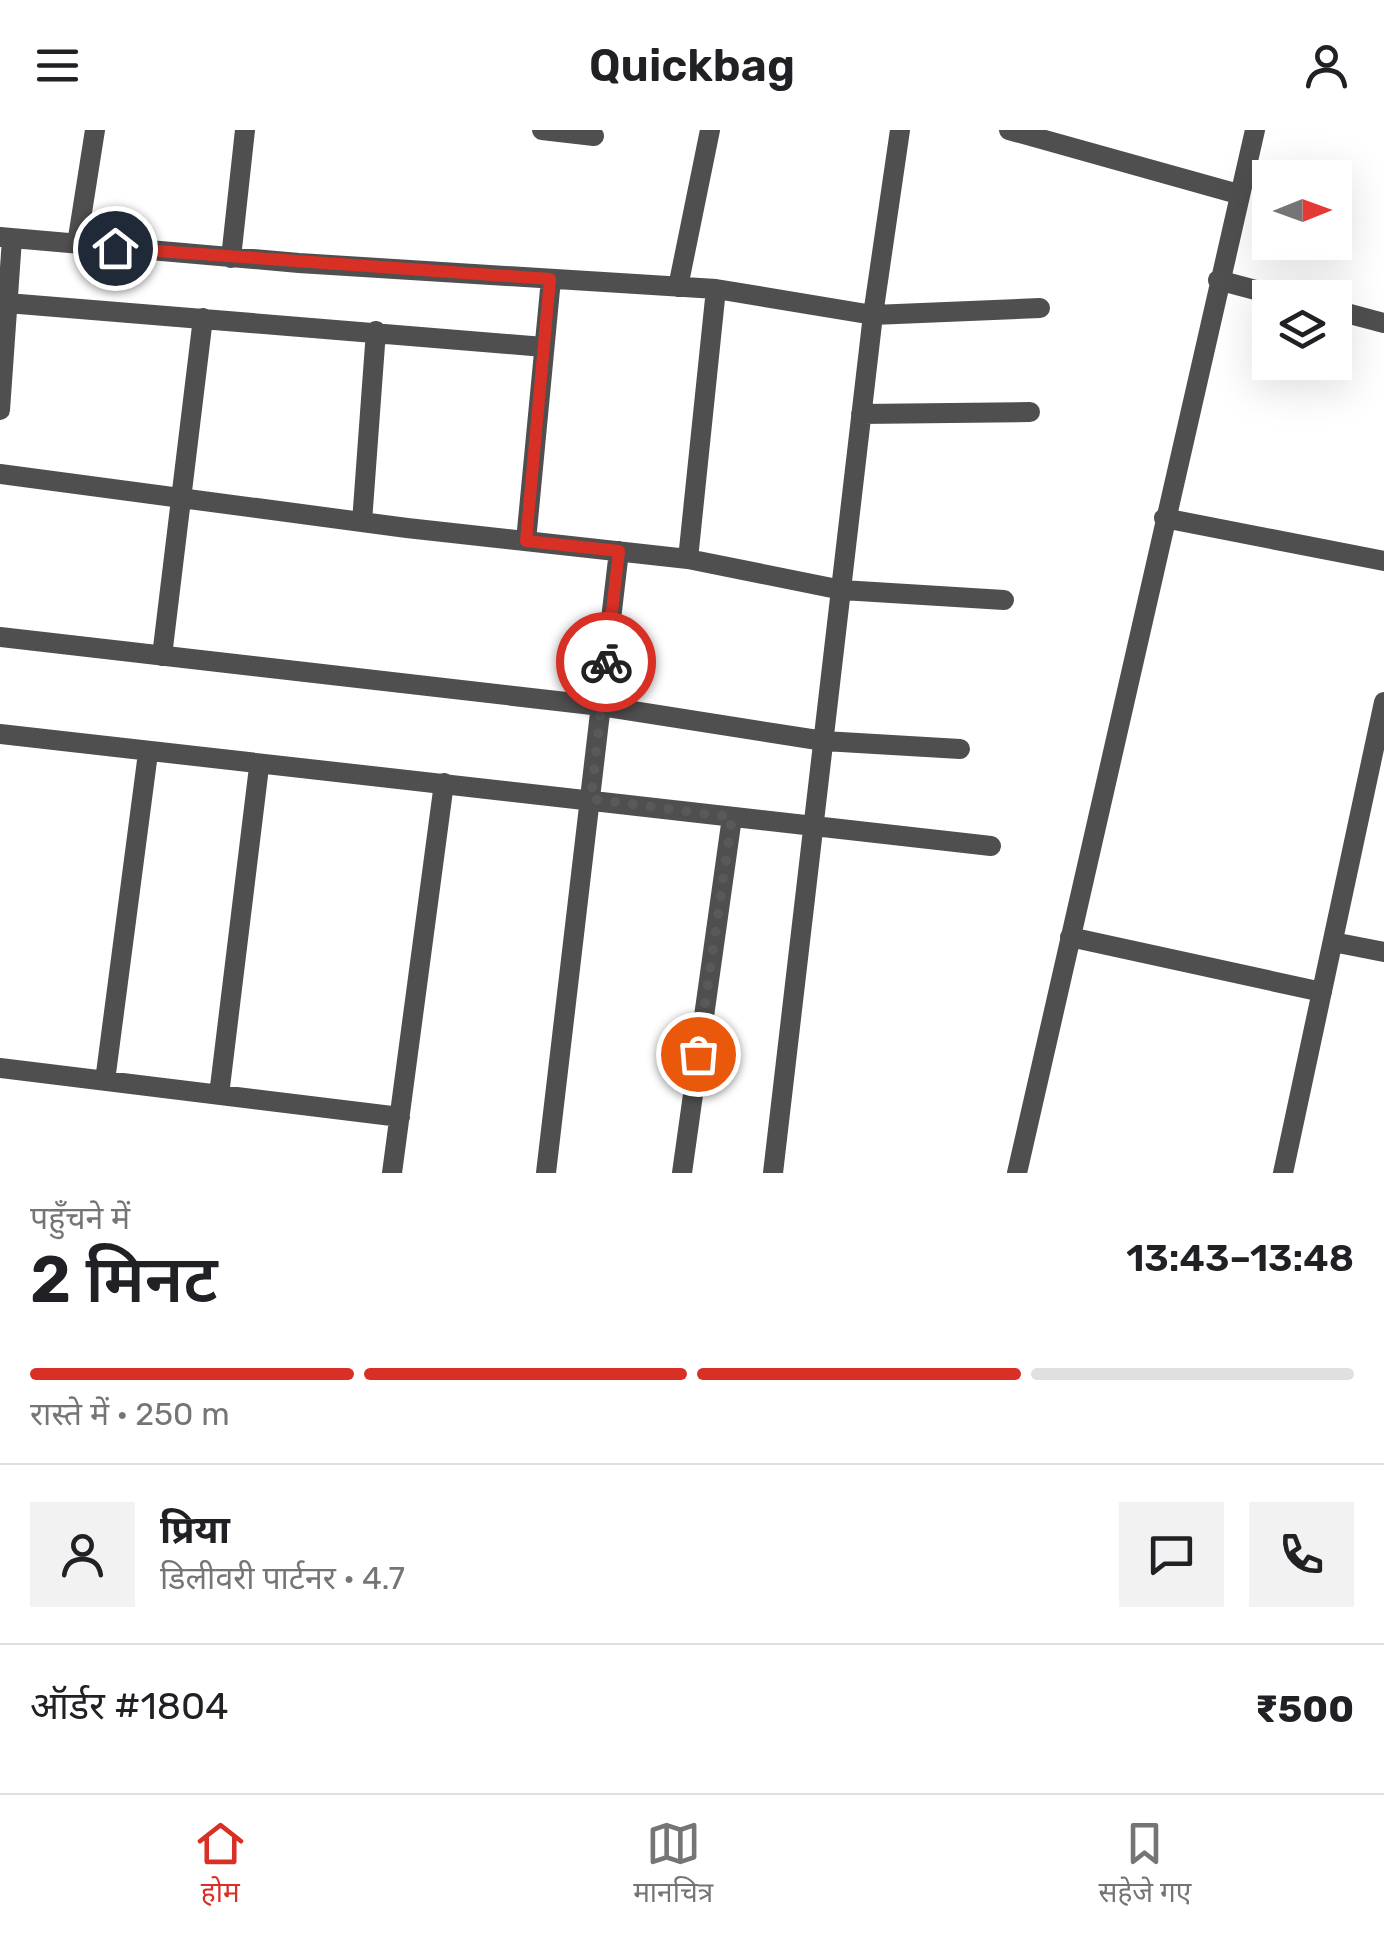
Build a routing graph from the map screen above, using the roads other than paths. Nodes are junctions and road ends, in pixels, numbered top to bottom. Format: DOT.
graph roads {
  1 [pos="95,130"];
  2 [pos="245,130"];
  3 [pos="542,130"];
  4 [pos="710,130"];
  5 [pos="900,130"];
  6 [pos="1009,130"];
  7 [pos="1255,130"];
  8 [pos="594,136"];
  9 [pos="1238,194"];
  10 [pos="6,238"];
  11 [pos="77,244"];
  12 [pos="232,258"];
  13 [pos="550,279"];
  14 [pos="1218,280"];
  15 [pos="678,287"];
  16 [pos="716,289"];
  17 [pos="1252,289"];
  18 [pos="7,302"];
  19 [pos="1040,308"];
  20 [pos="872,315"];
  21 [pos="1352,315"];
  22 [pos="203,318"];
  23 [pos="1384,323"];
  24 [pos="376,331"];
  25 [pos="544,347"];
  26 [pos="0,410"];
  27 [pos="1030,412"];
  28 [pos="861,414"];
  29 [pos="0,474"];
  30 [pos="180,498"];
  31 [pos="1164,518"];
  32 [pos="362,522"];
  33 [pos="526,541"];
  34 [pos="619,551"];
  35 [pos="688,559"];
  36 [pos="1384,561"];
  37 [pos="842,590"];
  38 [pos="1004,600"];
  39 [pos="0,637"];
  40 [pos="162,656"];
  41 [pos="1384,702"];
  42 [pos="601,706"];
  43 [pos="1381,729"];
  44 [pos="0,734"];
  45 [pos="824,742"];
  46 [pos="960,748"];
  47 [pos="148,753"];
  48 [pos="259,767"];
  49 [pos="444,783"];
  50 [pos="591,799"];
  51 [pos="732,817"];
  52 [pos="814,823"];
  53 [pos="991,846"];
  54 [pos="1070,936"];
  55 [pos="1333,942"];
  56 [pos="1384,952"];
  57 [pos="1322,992"];
  58 [pos="0,1068"];
  59 [pos="105,1081"];
  60 [pos="220,1095"];
  61 [pos="400,1116"];
  62 [pos="392,1173"];
  63 [pos="546,1173"];
  64 [pos="682,1173"];
  65 [pos="773,1173"];
  66 [pos="1017,1173"];
  67 [pos="1284,1173"];
  1 -- 11 [label="street"];
  2 -- 12 [label="street"];
  3 -- 8 [label="street"];
  4 -- 15 [label="street"];
  5 -- 20 [label="street"];
  6 -- 9 [label="street"];
  7 -- 9 [label="street"];
  9 -- 14 [label="street"];
  10 -- 11 [label="street"];
  10 -- 18 [label="street"];
  11 -- 12 [label="street"];
  12 -- 13 [label="street"];
  13 -- 15 [label="street"];
  13 -- 25 [label="street"];
  14 -- 17 [label="street"];
  14 -- 31 [label="street"];
  15 -- 16 [label="street"];
  16 -- 20 [label="street"];
  16 -- 35 [label="street"];
  18 -- 22 [label="street"];
  18 -- 26 [label="street"];
  19 -- 20 [label="street"];
  20 -- 28 [label="street"];
  21 -- 23 [label="street"];
  22 -- 24 [label="street"];
  22 -- 30 [label="street"];
  24 -- 25 [label="street"];
  24 -- 32 [label="street"];
  25 -- 33 [label="street"];
  27 -- 28 [label="street"];
  28 -- 37 [label="street"];
  29 -- 30 [label="street"];
  30 -- 32 [label="street"];
  30 -- 40 [label="street"];
  31 -- 36 [label="street"];
  31 -- 54 [label="street"];
  32 -- 33 [label="street"];
  33 -- 34 [label="street"];
  34 -- 35 [label="street"];
  34 -- 42 [label="street"];
  35 -- 37 [label="street"];
  37 -- 38 [label="street"];
  37 -- 45 [label="street"];
  39 -- 40 [label="street"];
  40 -- 42 [label="street"];
  41 -- 43 [label="street"];
  42 -- 45 [label="street"];
  42 -- 50 [label="street"];
  43 -- 55 [label="street"];
  44 -- 47 [label="street"];
  45 -- 46 [label="street"];
  45 -- 52 [label="street"];
  47 -- 48 [label="street"];
  47 -- 59 [label="street"];
  48 -- 49 [label="street"];
  48 -- 60 [label="street"];
  49 -- 50 [label="street"];
  49 -- 61 [label="street"];
  50 -- 51 [label="street"];
  50 -- 63 [label="street"];
  51 -- 52 [label="street"];
  51 -- 64 [label="street"];
  52 -- 53 [label="street"];
  52 -- 65 [label="street"];
  54 -- 57 [label="street"];
  54 -- 66 [label="street"];
  55 -- 56 [label="street"];
  55 -- 57 [label="street"];
  57 -- 67 [label="street"];
  58 -- 59 [label="street"];
  59 -- 60 [label="street"];
  60 -- 61 [label="street"];
  61 -- 62 [label="street"];
}
